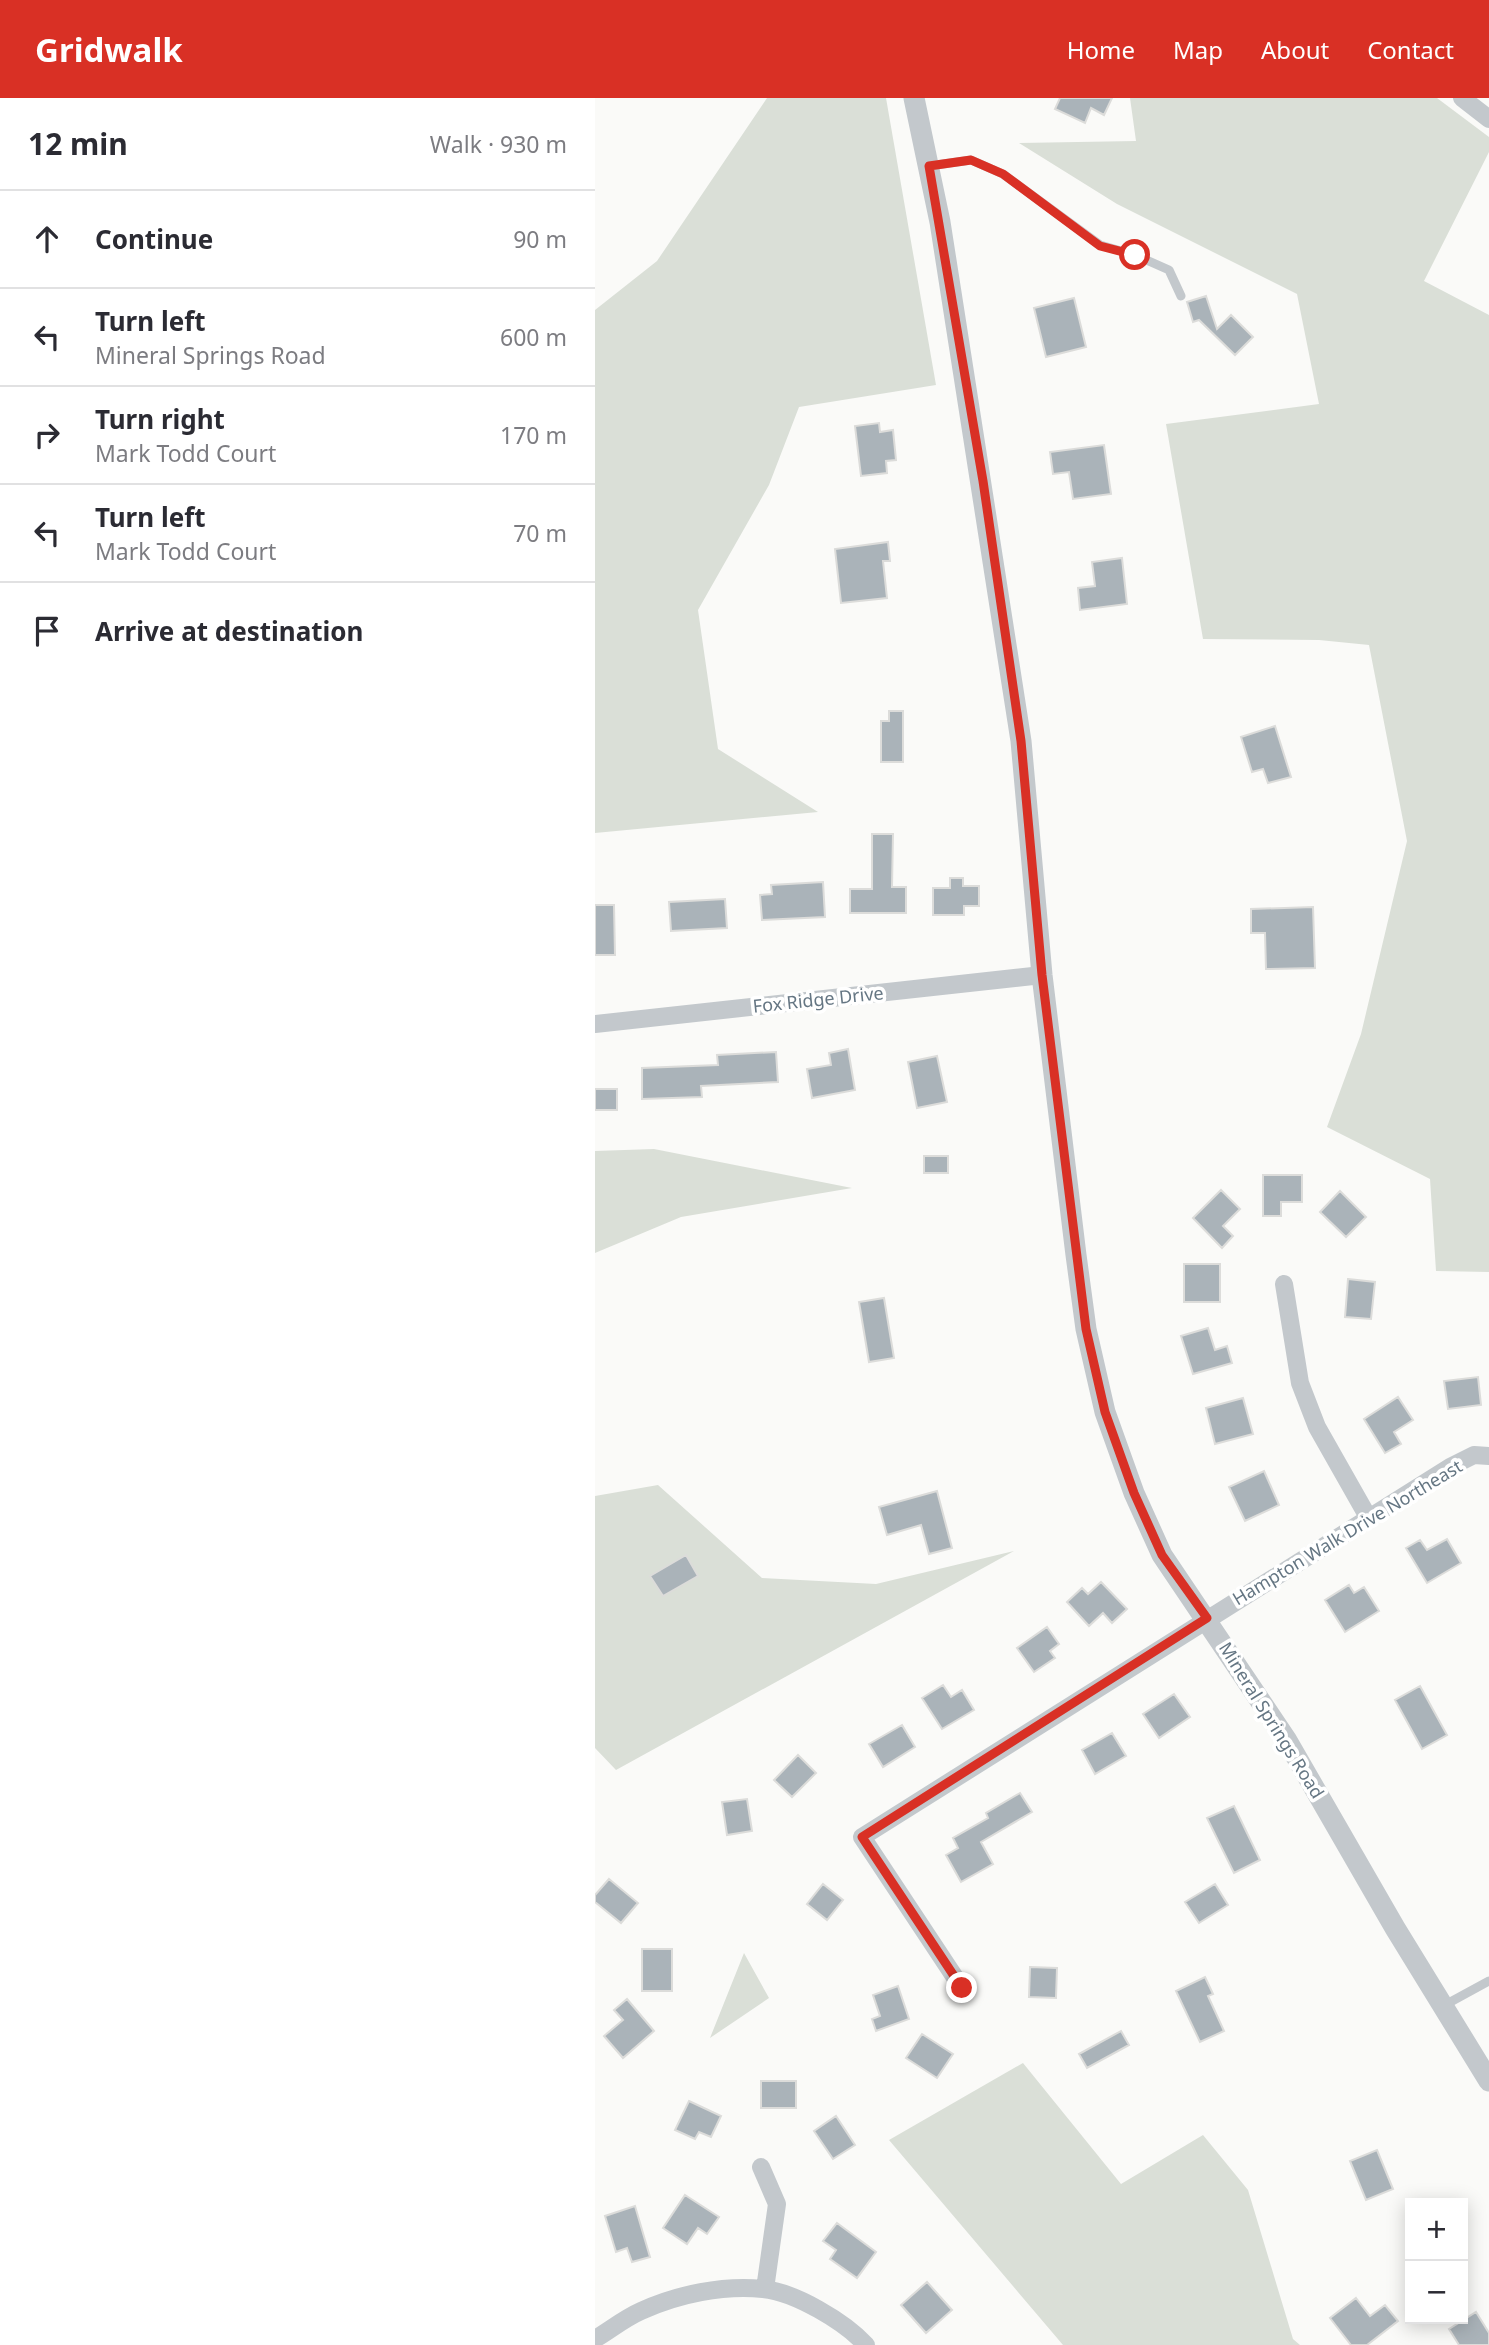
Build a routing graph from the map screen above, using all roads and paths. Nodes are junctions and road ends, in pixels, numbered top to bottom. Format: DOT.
graph roads {
  1 [pos="914,98"];
  2 [pos="1462,98"];
  3 [pos="1489,119"];
  4 [pos="929,166"];
  5 [pos="1181,296"];
  6 [pos="1042,975"];
  7 [pos="595,1024"];
  8 [pos="1283,1284"];
  9 [pos="1489,1456"];
  10 [pos="1369,1517"];
  11 [pos="1207,1618"];
  12 [pos="1489,1980"];
  13 [pos="962,1988"];
  14 [pos="1443,2006"];
  15 [pos="1489,2081"];
  16 [pos="761,2167"];
  17 [pos="765,2289"];
  18 [pos="595,2339"];
  19 [pos="866,2345"];
  1 -- 4 [label="street, Mineral Springs Road"];
  2 -- 3 [label="street"];
  4 -- 5 [label="lane"];
  4 -- 6 [label="street, Mineral Springs Road"];
  6 -- 7 [label="street, Fox Ridge Drive"];
  6 -- 11 [label="street, Mineral Springs Road"];
  8 -- 10 [label="street"];
  9 -- 10 [label="street, Hampton Walk Drive Northeast"];
  10 -- 11 [label="street, Hampton Walk Drive Northeast"];
  11 -- 13 [label="street, Hampton Walk Drive Northeast"];
  11 -- 14 [label="street, Mineral Springs Road"];
  12 -- 14 [label="lane"];
  14 -- 15 [label="street, Mineral Springs Road"];
  16 -- 17 [label="street"];
  17 -- 18 [label="street"];
  17 -- 19 [label="street"];
}
